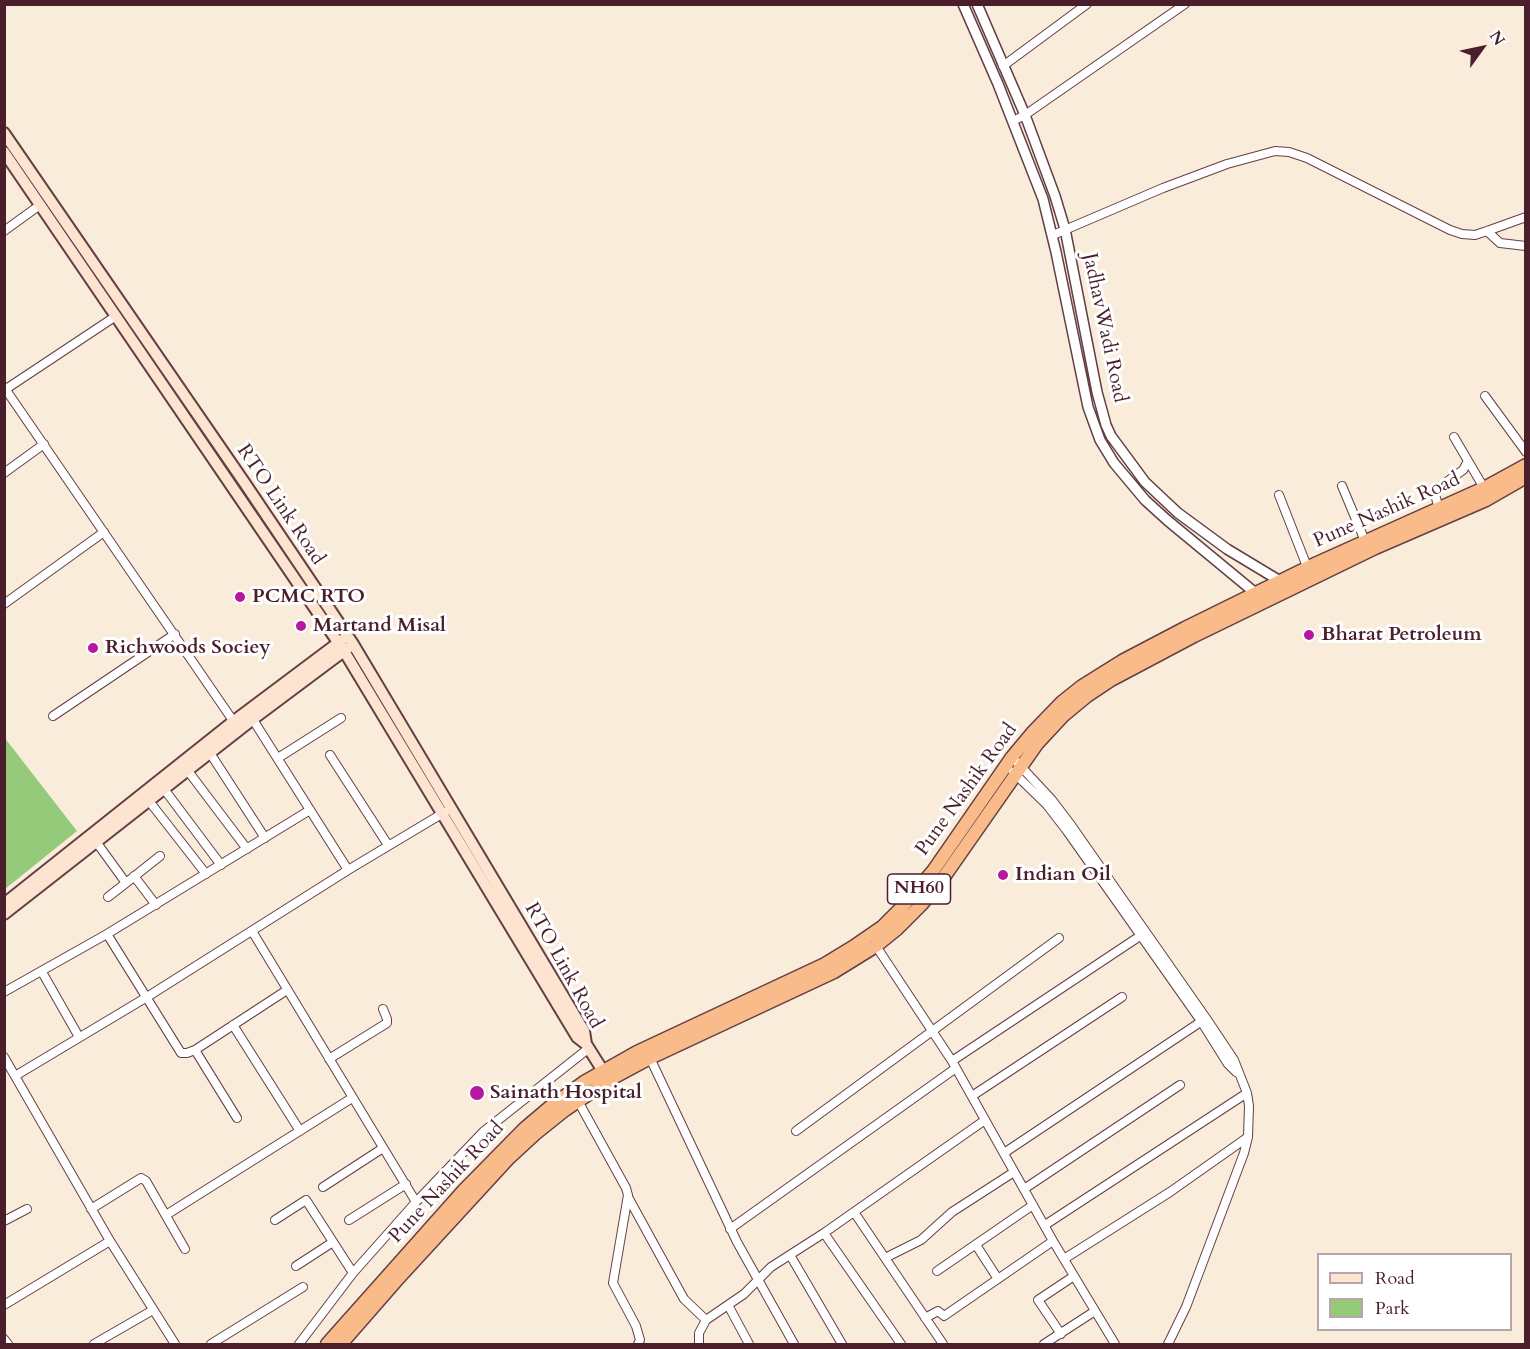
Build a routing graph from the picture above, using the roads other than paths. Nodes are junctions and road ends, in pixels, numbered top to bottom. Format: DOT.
graph roads {
  1 [pos="963,4"];
  2 [pos="977,4"];
  3 [pos="1087,4"];
  4 [pos="1185,4"];
  5 [pos="1003,66"];
  6 [pos="1025,116"];
  7 [pos="1013,121"];
  8 [pos="5,136"];
  9 [pos="4,152"];
  10 [pos="40,205"];
  11 [pos="1526,217"];
  12 [pos="1065,230"];
  13 [pos="4,231"];
  14 [pos="1487,231"];
  15 [pos="1053,235"];
  16 [pos="1526,246"];
  17 [pos="116,316"];
  18 [pos="5,388"];
  19 [pos="1485,396"];
  20 [pos="1455,437"];
  21 [pos="44,444"];
  22 [pos="1526,452"];
  23 [pos="1468,461"];
  24 [pos="1526,465"];
  25 [pos="4,473"];
  26 [pos="1526,477"];
  27 [pos="1342,486"];
  28 [pos="1484,488"];
  29 [pos="1279,495"];
  30 [pos="1439,509"];
  31 [pos="104,532"];
  32 [pos="1365,541"];
  33 [pos="1309,574"];
  34 [pos="1286,585"];
  35 [pos="1261,598"];
  36 [pos="4,604"];
  37 [pos="174,634"];
  38 [pos="346,643"];
  39 [pos="250,715"];
  40 [pos="53,716"];
  41 [pos="342,718"];
  42 [pos="237,725"];
  43 [pos="210,753"];
  44 [pos="330,755"];
  45 [pos="278,758"];
  46 [pos="1014,766"];
  47 [pos="188,771"];
  48 [pos="164,789"];
  49 [pos="149,801"];
  50 [pos="310,810"];
  51 [pos="447,811"];
  52 [pos="265,838"];
  53 [pos="97,843"];
  54 [pos="388,846"];
  55 [pos="247,849"];
  56 [pos="160,856"];
  57 [pos="221,865"];
  58 [pos="348,870"];
  59 [pos="206,874"];
  60 [pos="134,876"];
  61 [pos="126,883"];
  62 [pos="108,897"];
  63 [pos="4,904"];
  64 [pos="156,905"];
  65 [pos="4,914"];
  66 [pos="252,931"];
  67 [pos="107,934"];
  68 [pos="1143,934"];
  69 [pos="1059,938"];
  70 [pos="876,946"];
  71 [pos="42,972"];
  72 [pos="287,990"];
  73 [pos="4,992"];
  74 [pos="1122,997"];
  75 [pos="147,998"];
  76 [pos="383,1009"];
  77 [pos="1204,1019"];
  78 [pos="234,1025"];
  79 [pos="932,1032"];
  80 [pos="79,1037"];
  81 [pos="588,1046"];
  82 [pos="195,1050"];
  83 [pos="4,1057"];
  84 [pos="650,1058"];
  85 [pos="329,1059"];
  86 [pos="954,1065"];
  87 [pos="603,1071"];
  88 [pos="15,1076"];
  89 [pos="1180,1085"];
  90 [pos="1247,1093"];
  91 [pos="972,1096"];
  92 [pos="352,1098"];
  93 [pos="578,1101"];
  94 [pos="237,1118"];
  95 [pos="985,1120"];
  96 [pos="300,1131"];
  97 [pos="796,1131"];
  98 [pos="1248,1137"];
  99 [pos="383,1148"];
  100 [pos="1004,1153"];
  101 [pos="1014,1172"];
  102 [pos="406,1185"];
  103 [pos="323,1187"];
  104 [pos="1024,1189"];
  105 [pos="628,1195"];
  106 [pos="416,1202"];
  107 [pos="1033,1205"];
  108 [pos="27,1209"];
  109 [pos="91,1209"];
  110 [pos="854,1212"];
  111 [pos="166,1215"];
  112 [pos="275,1220"];
  113 [pos="4,1221"];
  114 [pos="349,1221"];
  115 [pos="1044,1225"];
  116 [pos="730,1229"];
  117 [pos="824,1233"];
  118 [pos="110,1240"];
  119 [pos="1053,1241"];
  120 [pos="333,1242"];
  121 [pos="976,1245"];
  122 [pos="185,1249"];
  123 [pos="790,1255"];
  124 [pos="885,1258"];
  125 [pos="1064,1259"];
  126 [pos="296,1266"];
  127 [pos="937,1271"];
  128 [pos="353,1273"];
  129 [pos="1074,1276"];
  130 [pos="998,1279"];
  131 [pos="757,1281"];
  132 [pos="303,1287"];
  133 [pos="4,1294"];
  134 [pos="7,1304"];
  135 [pos="728,1305"];
  136 [pos="153,1310"];
  137 [pos="1095,1311"];
  138 [pos="925,1318"];
  139 [pos="706,1320"];
  140 [pos="1060,1334"];
  141 [pos="4,1339"];
  142 [pos="8,1344"];
  143 [pos="94,1344"];
  144 [pos="175,1344"];
  145 [pos="211,1344"];
  146 [pos="299,1344"];
  147 [pos="327,1344"];
  148 [pos="341,1344"];
  149 [pos="638,1344"];
  150 [pos="699,1344"];
  151 [pos="749,1344"];
  152 [pos="794,1344"];
  153 [pos="842,1344"];
  154 [pos="901,1344"];
  155 [pos="943,1344"];
  156 [pos="1044,1344"];
  157 [pos="1115,1344"];
  158 [pos="1168,1344"];
  1 -- 7 [label="street, JadhavWadi Road"];
  2 -- 5 [label="street, JadhavWadi Road"];
  3 -- 5 [label="street"];
  4 -- 6 [label="street"];
  5 -- 6 [label="street, JadhavWadi Road"];
  6 -- 7 [label="street"];
  6 -- 12 [label="street, JadhavWadi Road"];
  7 -- 15 [label="street, JadhavWadi Road"];
  8 -- 38 [label="main road, RTO Link Road"];
  9 -- 10 [label="main road, RTO Link Road"];
  10 -- 13 [label="street"];
  10 -- 17 [label="main road, RTO Link Road"];
  11 -- 14 [label="street"];
  12 -- 14 [label="street"];
  12 -- 15 [label="street"];
  12 -- 34 [label="street, JadhavWadi Road"];
  14 -- 16 [label="street"];
  15 -- 35 [label="street, JadhavWadi Road"];
  17 -- 18 [label="street"];
  17 -- 38 [label="main road, RTO Link Road"];
  18 -- 21 [label="street"];
  19 -- 22 [label="street"];
  20 -- 23 [label="street"];
  21 -- 25 [label="street"];
  21 -- 31 [label="street"];
  23 -- 28 [label="street"];
  23 -- 30 [label="street"];
  24 -- 28 [label="highway, Pune Nashik Road / NH60"];
  26 -- 33 [label="highway, Pune Nashik Road / NH60"];
  27 -- 32 [label="street"];
  28 -- 30 [label="highway, Pune Nashik Road / NH60"];
  29 -- 33 [label="street"];
  30 -- 32 [label="highway, Pune Nashik Road / NH60"];
  31 -- 36 [label="street"];
  31 -- 37 [label="street"];
  32 -- 33 [label="highway, Pune Nashik Road / NH60"];
  33 -- 34 [label="highway, Pune Nashik Road / NH60"];
  34 -- 35 [label="highway, Pune Nashik Road / NH60"];
  35 -- 46 [label="highway, Pune Nashik Road / NH60"];
  37 -- 40 [label="street"];
  37 -- 42 [label="street"];
  38 -- 39 [label="main road"];
  38 -- 51 [label="main road, RTO Link Road"];
  39 -- 42 [label="main road"];
  39 -- 45 [label="street"];
  41 -- 45 [label="street"];
  42 -- 43 [label="main road"];
  42 -- 63 [label="main road"];
  43 -- 47 [label="main road"];
  43 -- 52 [label="street"];
  44 -- 54 [label="street"];
  45 -- 50 [label="street"];
  46 -- 68 [label="street"];
  46 -- 70 [label="highway, Pune Nashik Road / NH60"];
  46 -- 87 [label="highway, Pune Nashik Road / NH60"];
  47 -- 48 [label="main road"];
  47 -- 55 [label="street"];
  48 -- 49 [label="main road"];
  48 -- 57 [label="street"];
  49 -- 53 [label="main road"];
  49 -- 59 [label="street"];
  50 -- 52 [label="street"];
  50 -- 58 [label="street"];
  51 -- 54 [label="street"];
  51 -- 81 [label="main road, RTO Link Road"];
  52 -- 55 [label="street"];
  53 -- 61 [label="street"];
  53 -- 65 [label="main road"];
  54 -- 58 [label="street"];
  55 -- 57 [label="street"];
  56 -- 60 [label="street"];
  57 -- 59 [label="street"];
  58 -- 66 [label="street"];
  59 -- 64 [label="street"];
  60 -- 61 [label="street"];
  60 -- 64 [label="street"];
  61 -- 62 [label="street"];
  64 -- 67 [label="street"];
  66 -- 72 [label="street"];
  66 -- 75 [label="street"];
  67 -- 71 [label="street"];
  67 -- 75 [label="street"];
  68 -- 77 [label="street"];
  68 -- 86 [label="street"];
  69 -- 79 [label="street"];
  70 -- 79 [label="street"];
  70 -- 84 [label="highway, Pune Nashik Road / NH60"];
  71 -- 73 [label="street"];
  71 -- 80 [label="street"];
  72 -- 78 [label="street"];
  72 -- 85 [label="street"];
  74 -- 91 [label="street"];
  75 -- 80 [label="street"];
  75 -- 82 [label="street"];
  76 -- 85 [label="street"];
  77 -- 90 [label="street"];
  77 -- 100 [label="street"];
  78 -- 82 [label="street"];
  78 -- 96 [label="street"];
  79 -- 86 [label="street"];
  79 -- 97 [label="street"];
  80 -- 88 [label="street"];
  81 -- 87 [label="main road, RTO Link Road"];
  81 -- 106 [label="street"];
  82 -- 94 [label="street"];
  83 -- 88 [label="street"];
  84 -- 93 [label="highway, Pune Nashik Road / NH60"];
  84 -- 116 [label="street"];
  85 -- 92 [label="street"];
  86 -- 91 [label="street"];
  86 -- 116 [label="street"];
  87 -- 147 [label="highway, Pune Nashik Road / NH60"];
  88 -- 109 [label="street"];
  89 -- 104 [label="street"];
  90 -- 98 [label="street"];
  90 -- 115 [label="street"];
  91 -- 95 [label="street"];
  92 -- 96 [label="street"];
  92 -- 99 [label="street"];
  93 -- 105 [label="street"];
  93 -- 148 [label="highway, Pune Nashik Road / NH60"];
  95 -- 100 [label="street"];
  95 -- 110 [label="street"];
  96 -- 111 [label="street"];
  98 -- 125 [label="street"];
  98 -- 158 [label="street"];
  99 -- 102 [label="street"];
  99 -- 103 [label="street"];
  100 -- 101 [label="street"];
  101 -- 104 [label="street"];
  101 -- 124 [label="street"];
  102 -- 106 [label="street"];
  102 -- 114 [label="street"];
  104 -- 107 [label="street"];
  105 -- 139 [label="street"];
  105 -- 149 [label="street"];
  106 -- 128 [label="street"];
  107 -- 115 [label="street"];
  107 -- 121 [label="street"];
  108 -- 113 [label="street"];
  109 -- 111 [label="street"];
  109 -- 118 [label="street"];
  110 -- 117 [label="street"];
  110 -- 124 [label="street"];
  111 -- 122 [label="street"];
  112 -- 120 [label="street"];
  115 -- 119 [label="street"];
  116 -- 131 [label="street"];
  117 -- 123 [label="street"];
  117 -- 154 [label="street"];
  118 -- 134 [label="street"];
  118 -- 136 [label="street"];
  119 -- 125 [label="street"];
  119 -- 130 [label="street"];
  120 -- 126 [label="street"];
  120 -- 128 [label="street"];
  121 -- 127 [label="street"];
  121 -- 130 [label="street"];
  123 -- 131 [label="street"];
  123 -- 153 [label="street"];
  124 -- 138 [label="street"];
  125 -- 129 [label="street"];
  128 -- 146 [label="street"];
  129 -- 137 [label="street"];
  129 -- 140 [label="street"];
  130 -- 138 [label="street"];
  131 -- 135 [label="street"];
  131 -- 152 [label="street"];
  132 -- 145 [label="street"];
  133 -- 134 [label="street"];
  135 -- 139 [label="street"];
  135 -- 151 [label="street"];
  136 -- 143 [label="street"];
  136 -- 144 [label="street"];
  137 -- 140 [label="street"];
  137 -- 157 [label="street"];
  138 -- 155 [label="street"];
  139 -- 150 [label="street"];
  140 -- 156 [label="street"];
  141 -- 142 [label="street"];
}
